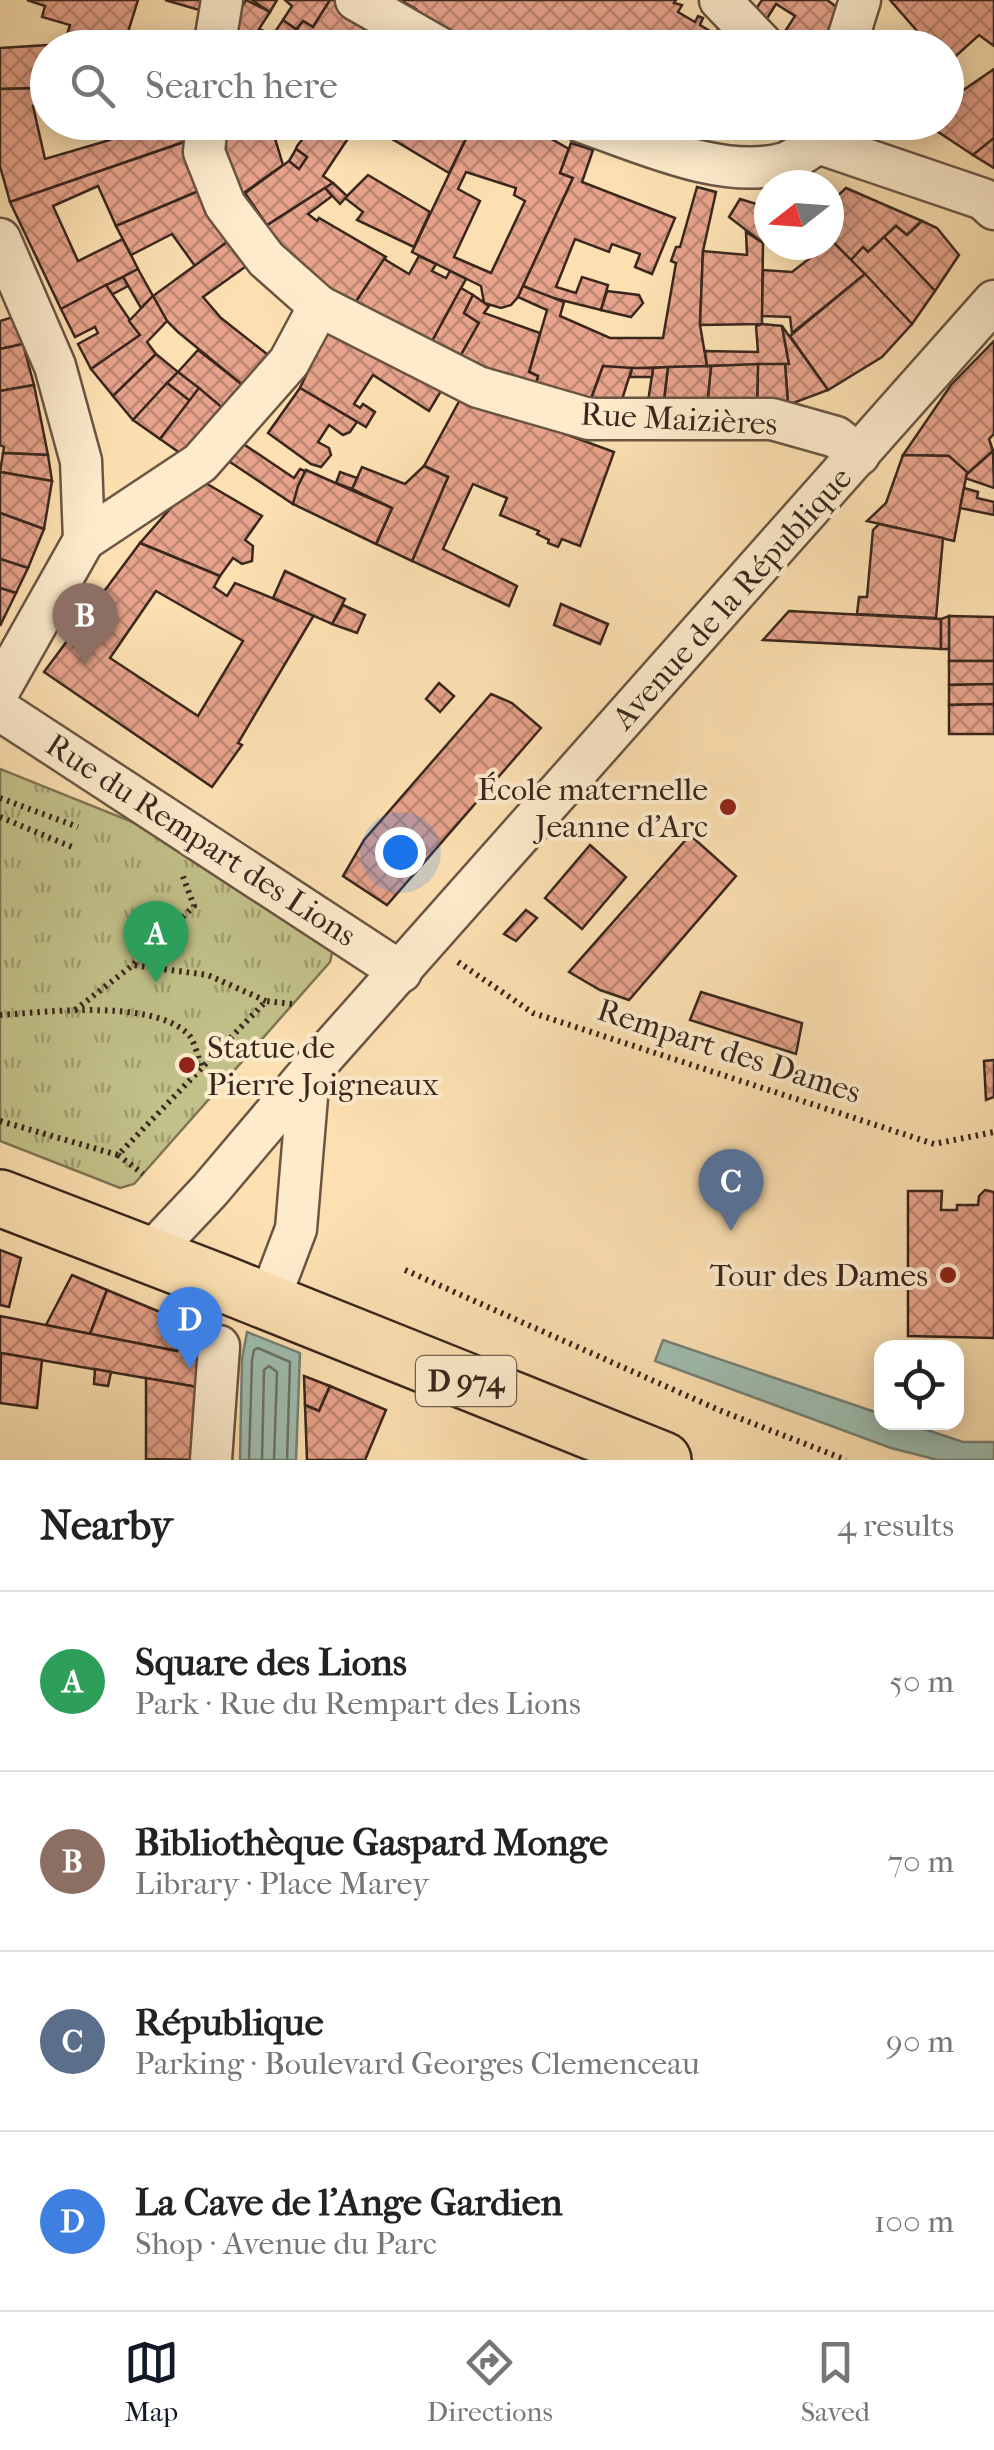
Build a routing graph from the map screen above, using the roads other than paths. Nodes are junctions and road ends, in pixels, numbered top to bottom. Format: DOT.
graph roads {
  1 [pos="222,0"];
  2 [pos="356,0"];
  3 [pos="720,0"];
  4 [pos="860,0"];
  5 [pos="217,30"];
  6 [pos="408,30"];
  7 [pos="749,30"];
  8 [pos="851,30"];
  9 [pos="205,140"];
  10 [pos="635,140"];
  11 [pos="812,140"];
  12 [pos="837,140"];
  13 [pos="994,208"];
  14 [pos="0,239"];
  15 [pos="994,301"];
  16 [pos="319,306"];
  17 [pos="15,308"];
  18 [pos="859,454"];
  19 [pos="84,540"];
  20 [pos="0,690"];
  21 [pos="0,710"];
  22 [pos="401,972"];
  23 [pos="309,1073"];
  24 [pos="0,1198"];
  25 [pos="148,1256"];
  26 [pos="268,1302"];
  27 [pos="219,1346"];
  28 [pos="211,1460"];
  29 [pos="664,1460"];
  1 -- 5 [label="street"];
  2 -- 6 [label="street"];
  3 -- 7 [label="street"];
  4 -- 8 [label="street"];
  9 -- 16 [label="street, Rue Maizières"];
  10 -- 11 [label="street"];
  12 -- 13 [label="street"];
  14 -- 17 [label="street"];
  15 -- 18 [label="street, Avenue de la République"];
  16 -- 18 [label="street, Rue Maizières"];
  16 -- 19 [label="street"];
  17 -- 19 [label="street"];
  18 -- 22 [label="street, Avenue de la République"];
  19 -- 20 [label="street"];
  21 -- 22 [label="street, Rue du Rempart des Lions"];
  22 -- 23 [label="street, Avenue de la République"];
  23 -- 25 [label="street, Avenue de la République"];
  23 -- 26 [label="street"];
  24 -- 25 [label="main road, D 974"];
  25 -- 26 [label="main road, D 974"];
  26 -- 29 [label="main road, D 974"];
  27 -- 28 [label="street"];
}
